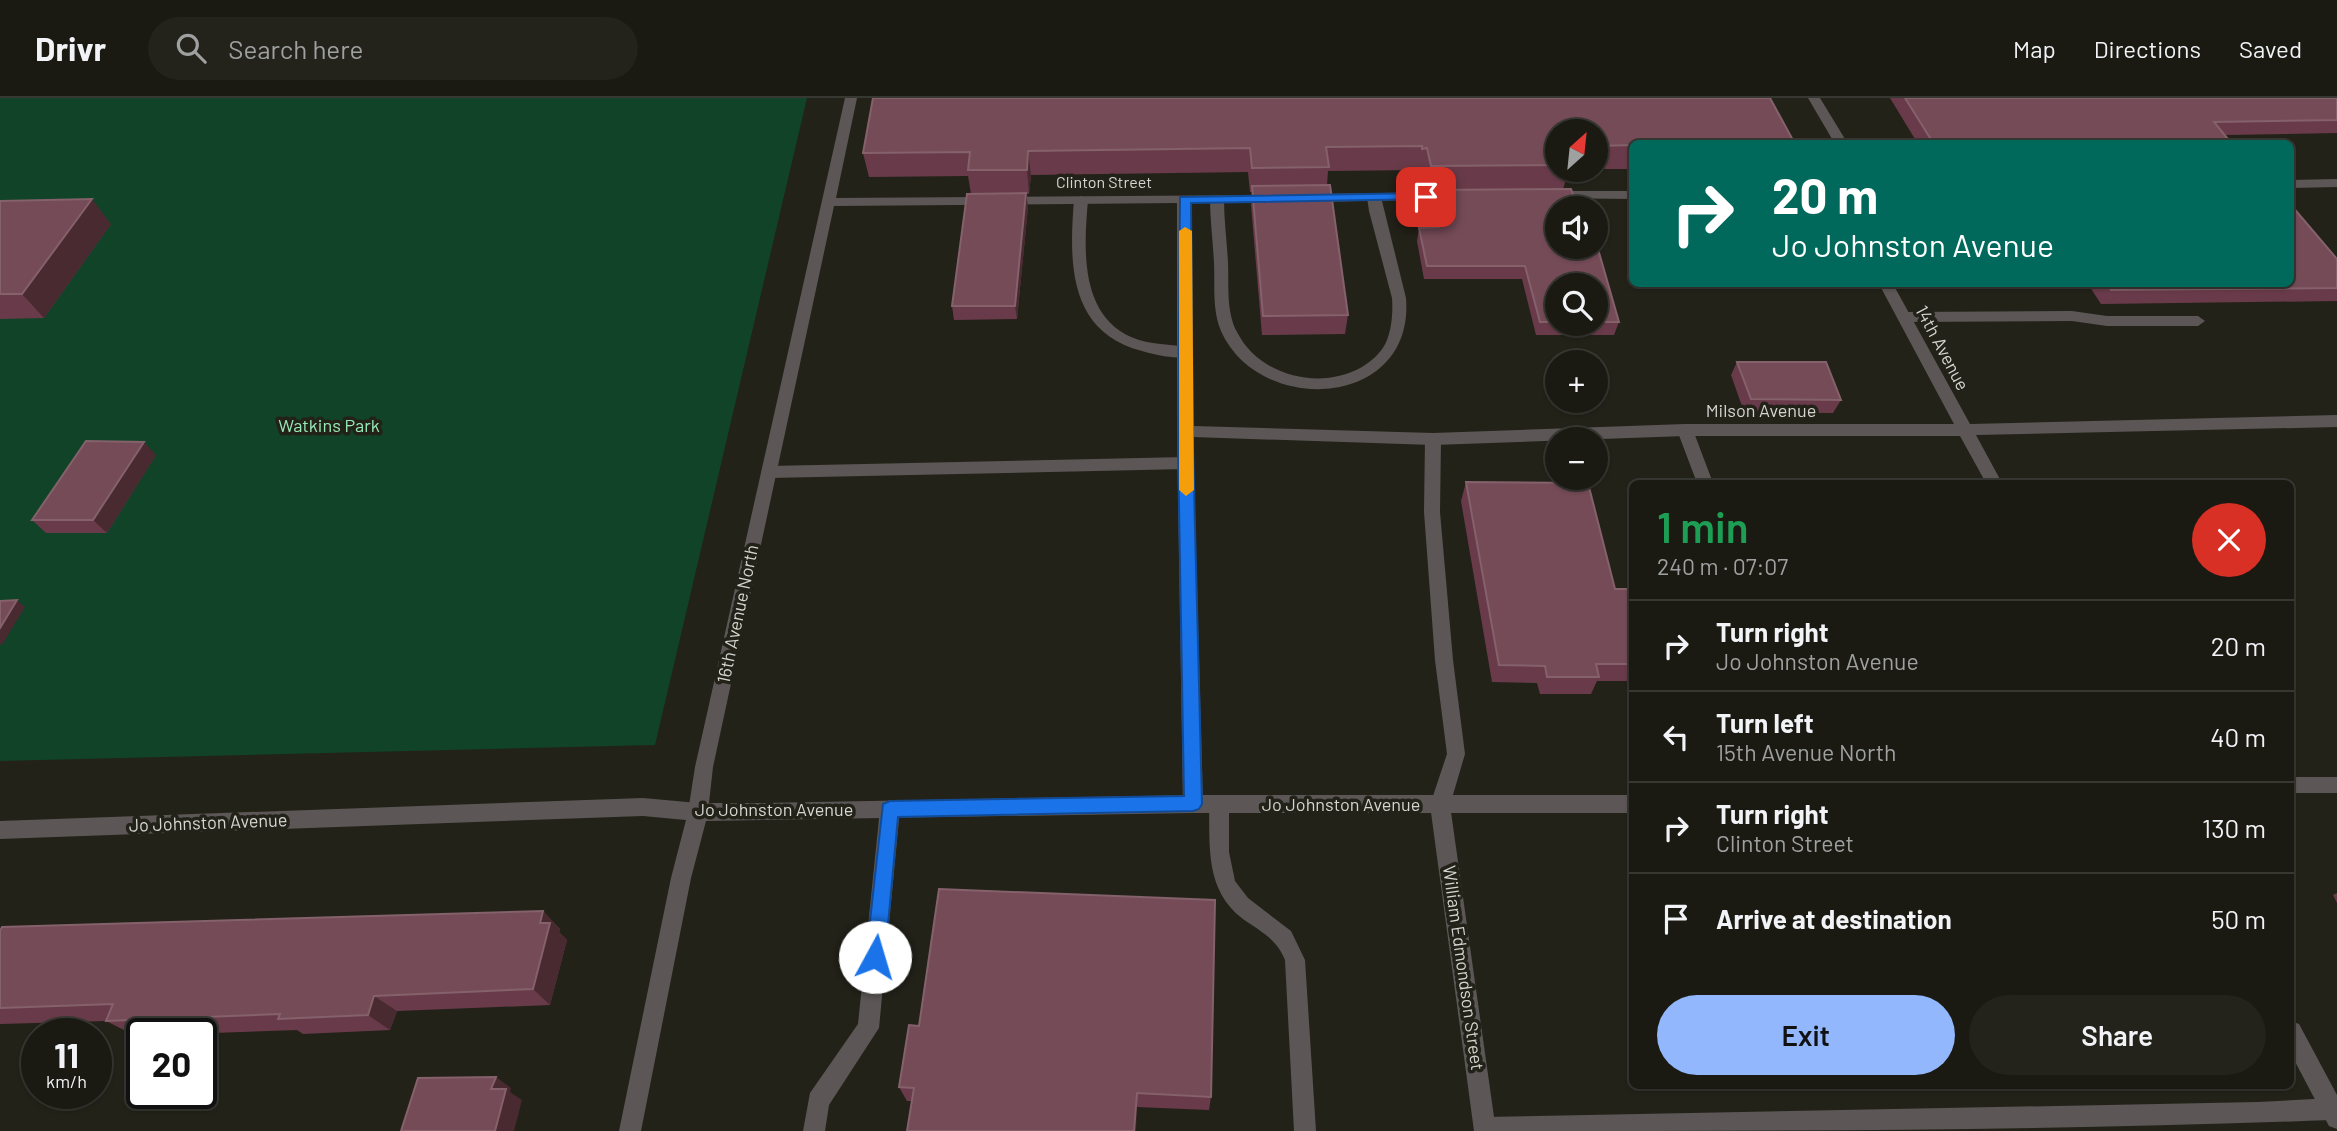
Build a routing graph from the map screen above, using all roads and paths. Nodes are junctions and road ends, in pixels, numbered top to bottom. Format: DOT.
graph roads {
  1 [pos="850,98"];
  2 [pos="1814,98"];
  3 [pos="1840,140"];
  4 [pos="2337,183"];
  5 [pos="2294,184"];
  6 [pos="1629,195"];
  7 [pos="1469,196"];
  8 [pos="1537,196"];
  9 [pos="1374,197"];
  10 [pos="1184,199"];
  11 [pos="1217,199"];
  12 [pos="1081,200"];
  13 [pos="828,202"];
  14 [pos="1888,287"];
  15 [pos="1904,317"];
  16 [pos="2198,321"];
  17 [pos="1185,352"];
  18 [pos="2337,421"];
  19 [pos="1685,430"];
  20 [pos="1965,430"];
  21 [pos="1185,431"];
  22 [pos="1433,439"];
  23 [pos="1186,463"];
  24 [pos="769,472"];
  25 [pos="1704,480"];
  26 [pos="1992,480"];
  27 [pos="2294,785"];
  28 [pos="2337,785"];
  29 [pos="1193,804"];
  30 [pos="1629,804"];
  31 [pos="1219,805"];
  32 [pos="1440,805"];
  33 [pos="890,809"];
  34 [pos="698,812"];
  35 [pos="1,831"];
  36 [pos="2294,1038"];
  37 [pos="2335,1113"];
  38 [pos="1485,1130"];
  39 [pos="630,1131"];
  40 [pos="814,1131"];
  41 [pos="1305,1131"];
  1 -- 13 [label="street, 16th Avenue North"];
  2 -- 3 [label="street"];
  4 -- 5 [label="street"];
  6 -- 8 [label="street"];
  7 -- 9 [label="street, Clinton Street"];
  9 -- 11 [label="street, Clinton Street"];
  9 -- 11 [label="street"];
  10 -- 11 [label="street, Clinton Street"];
  10 -- 12 [label="street, Clinton Street"];
  10 -- 17 [label="street"];
  12 -- 13 [label="street, Clinton Street"];
  12 -- 17 [label="street"];
  13 -- 24 [label="street, 16th Avenue North"];
  14 -- 15 [label="street, 14th Avenue"];
  15 -- 16 [label="street"];
  15 -- 20 [label="street, 14th Avenue"];
  17 -- 21 [label="street"];
  18 -- 20 [label="street, Milson Avenue"];
  19 -- 20 [label="street, Milson Avenue"];
  19 -- 22 [label="street, Milson Avenue"];
  19 -- 25 [label="street"];
  20 -- 26 [label="street, 14th Avenue"];
  21 -- 22 [label="street, Milson Avenue"];
  21 -- 23 [label="street"];
  22 -- 32 [label="street"];
  23 -- 24 [label="street"];
  23 -- 29 [label="street"];
  24 -- 34 [label="street, 16th Avenue North"];
  27 -- 28 [label="street"];
  29 -- 31 [label="street, Jo Johnston Avenue"];
  29 -- 33 [label="street, Jo Johnston Avenue"];
  30 -- 32 [label="street, Jo Johnston Avenue"];
  31 -- 32 [label="street, Jo Johnston Avenue"];
  31 -- 41 [label="street"];
  32 -- 38 [label="street, William Edmondson Street"];
  33 -- 34 [label="street, Jo Johnston Avenue"];
  33 -- 40 [label="street"];
  34 -- 35 [label="street, Jo Johnston Avenue"];
  34 -- 39 [label="street, 16th Avenue North"];
  36 -- 37 [label="street"];
  37 -- 38 [label="street"];
}
